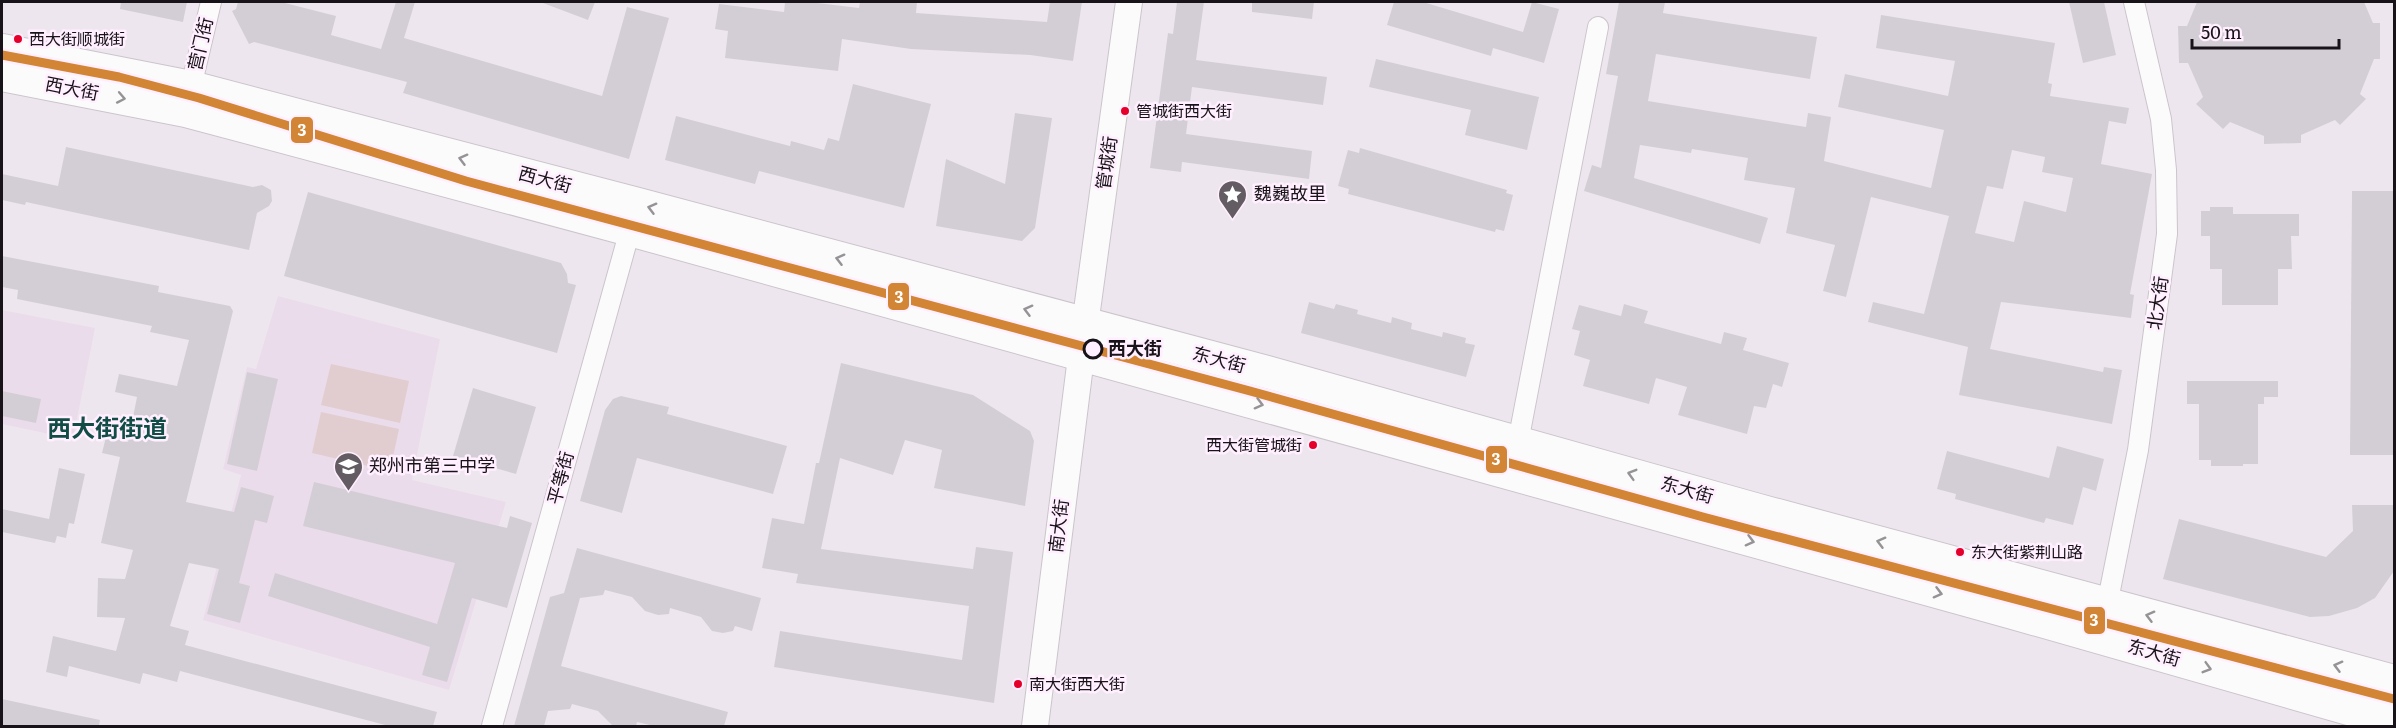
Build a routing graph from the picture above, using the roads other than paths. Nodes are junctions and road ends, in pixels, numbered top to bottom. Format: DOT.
graph roads {
  1 [pos="211,2"];
  2 [pos="1129,2"];
  3 [pos="2134,2"];
  4 [pos="1598,27"];
  5 [pos="2,50"];
  6 [pos="2,75"];
  7 [pos="191,87"];
  8 [pos="630,230"];
  9 [pos="1083,340"];
  10 [pos="1518,442"];
  11 [pos="2108,605"];
  12 [pos="2394,681"];
  13 [pos="2394,722"];
  14 [pos="492,726"];
  15 [pos="1035,726"];
  1 -- 7 [label="street, 营门街"];
  2 -- 9 [label="street, 管城街"];
  3 -- 11 [label="street, 北大街"];
  4 -- 10 [label="street"];
  5 -- 7 [label="main road, 西大街"];
  6 -- 8 [label="main road, 西大街, one-way"];
  9 -- 7 [label="main road, 西大街, one-way"];
  8 -- 9 [label="main road, 西大街"];
  8 -- 14 [label="street, 平等街"];
  9 -- 10 [label="main road, 东大街"];
  9 -- 13 [label="main road, 东大街, one-way"];
  9 -- 15 [label="street, 南大街"];
  11 -- 10 [label="main road, 东大街, one-way"];
  12 -- 11 [label="main road, 东大街, one-way"];
}
